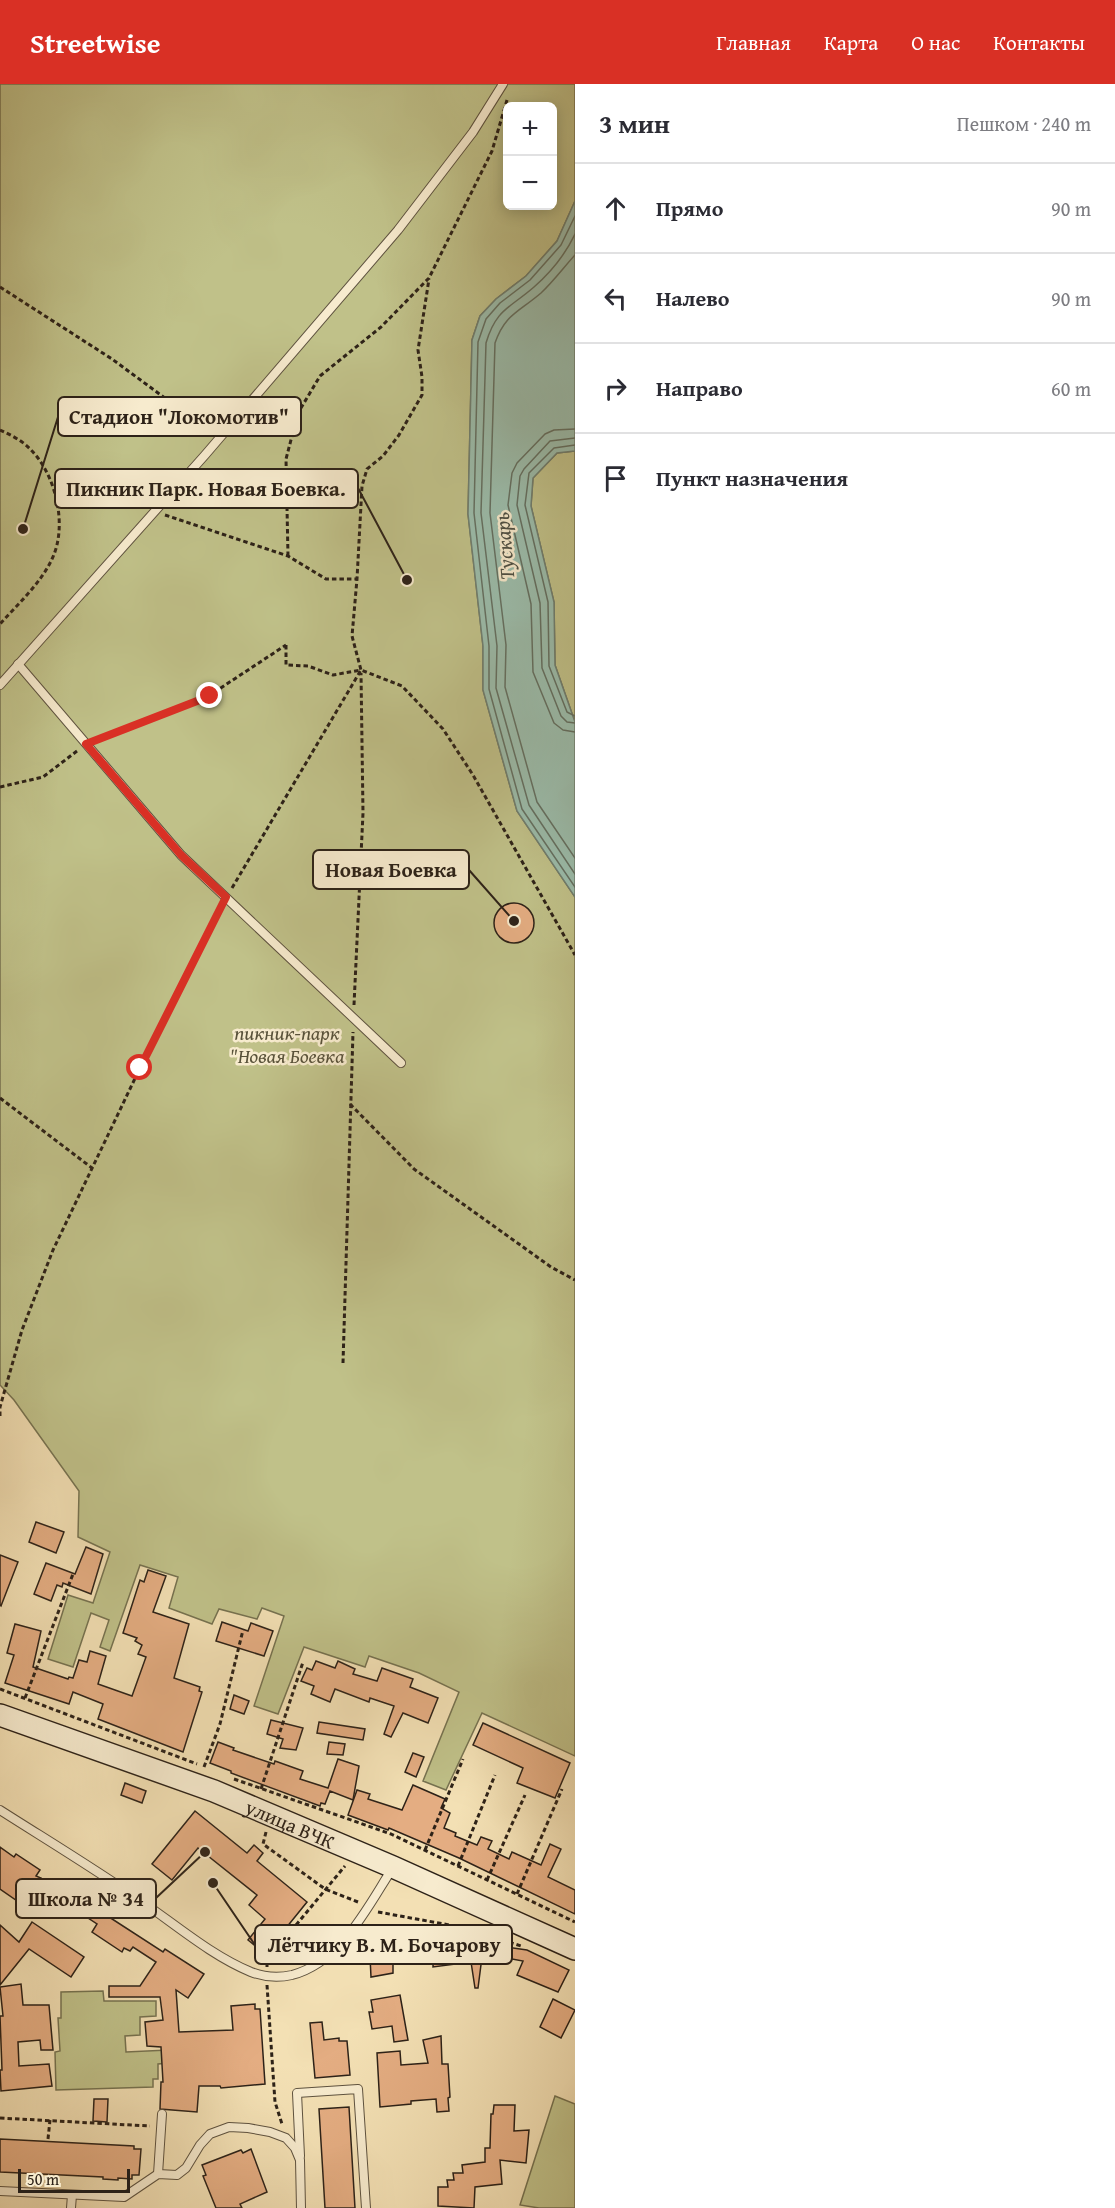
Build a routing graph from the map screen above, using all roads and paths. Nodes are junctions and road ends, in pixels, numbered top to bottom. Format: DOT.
graph roads {
  1 [pos="503,84"];
  2 [pos="509,95"];
  3 [pos="429,278"];
  4 [pos="0,287"];
  5 [pos="0,430"];
  6 [pos="219,439"];
  7 [pos="154,512"];
  8 [pos="288,556"];
  9 [pos="357,579"];
  10 [pos="0,624"];
  11 [pos="18,664"];
  12 [pos="361,670"];
  13 [pos="0,685"];
  14 [pos="86,744"];
  15 [pos="0,787"];
  16 [pos="226,897"];
  17 [pos="575,956"];
  18 [pos="401,1063"];
  19 [pos="0,1098"];
  20 [pos="350,1104"];
  21 [pos="92,1168"];
  22 [pos="575,1280"];
  23 [pos="0,1416"];
  24 [pos="73,1574"];
  25 [pos="243,1630"];
  26 [pos="303,1662"];
  27 [pos="0,1689"];
  28 [pos="25,1698"];
  29 [pos="0,1714"];
  30 [pos="463,1759"];
  31 [pos="495,1775"];
  32 [pos="233,1778"];
  33 [pos="562,1788"];
  34 [pos="261,1789"];
  35 [pos="525,1795"];
  36 [pos="0,1810"];
  37 [pos="425,1850"];
  38 [pos="348,1863"];
  39 [pos="458,1866"];
  40 [pos="393,1867"];
  41 [pos="487,1880"];
  42 [pos="517,1894"];
  43 [pos="575,1922"];
  44 [pos="575,1949"];
  45 [pos="267,1976"];
  46 [pos="162,2114"];
  47 [pos="0,2118"];
  48 [pos="50,2121"];
  49 [pos="161,2127"];
  50 [pos="286,2138"];
  51 [pos="48,2139"];
  52 [pos="300,2160"];
  53 [pos="158,2174"];
  54 [pos="0,2191"];
  55 [pos="72,2195"];
  56 [pos="71,2208"];
  57 [pos="302,2208"];
  58 [pos="366,2208"];
  1 -- 6 [label="lane"];
  2 -- 3 [label="path"];
  3 -- 8 [label="path"];
  3 -- 9 [label="path"];
  4 -- 6 [label="path"];
  5 -- 10 [label="path"];
  6 -- 7 [label="lane"];
  7 -- 8 [label="path"];
  7 -- 11 [label="lane"];
  8 -- 9 [label="path"];
  9 -- 12 [label="path"];
  11 -- 13 [label="lane"];
  11 -- 14 [label="lane"];
  12 -- 14 [label="path"];
  12 -- 16 [label="path"];
  12 -- 17 [label="path"];
  14 -- 15 [label="path"];
  14 -- 16 [label="lane"];
  16 -- 18 [label="lane"];
  16 -- 21 [label="path"];
  19 -- 21 [label="path"];
  20 -- 22 [label="path"];
  21 -- 23 [label="path"];
  24 -- 28 [label="path"];
  25 -- 28 [label="path"];
  26 -- 34 [label="path"];
  27 -- 28 [label="path"];
  29 -- 40 [label="main road, улица ВЧК"];
  30 -- 37 [label="path"];
  31 -- 39 [label="path"];
  32 -- 34 [label="path"];
  33 -- 42 [label="path"];
  34 -- 37 [label="path"];
  35 -- 41 [label="path"];
  36 -- 45 [label="lane"];
  37 -- 39 [label="path"];
  38 -- 45 [label="path"];
  39 -- 41 [label="path"];
  40 -- 44 [label="main road, улица ВЧК"];
  40 -- 45 [label="lane"];
  41 -- 42 [label="path"];
  42 -- 43 [label="path"];
  45 -- 50 [label="path"];
  46 -- 49 [label="lane"];
  47 -- 48 [label="path"];
  48 -- 49 [label="path"];
  48 -- 51 [label="path"];
  49 -- 53 [label="lane"];
  50 -- 52 [label="lane"];
  50 -- 53 [label="lane"];
  52 -- 57 [label="lane"];
  52 -- 58 [label="lane"];
  53 -- 55 [label="lane"];
  54 -- 55 [label="lane"];
  55 -- 56 [label="lane"];
}
